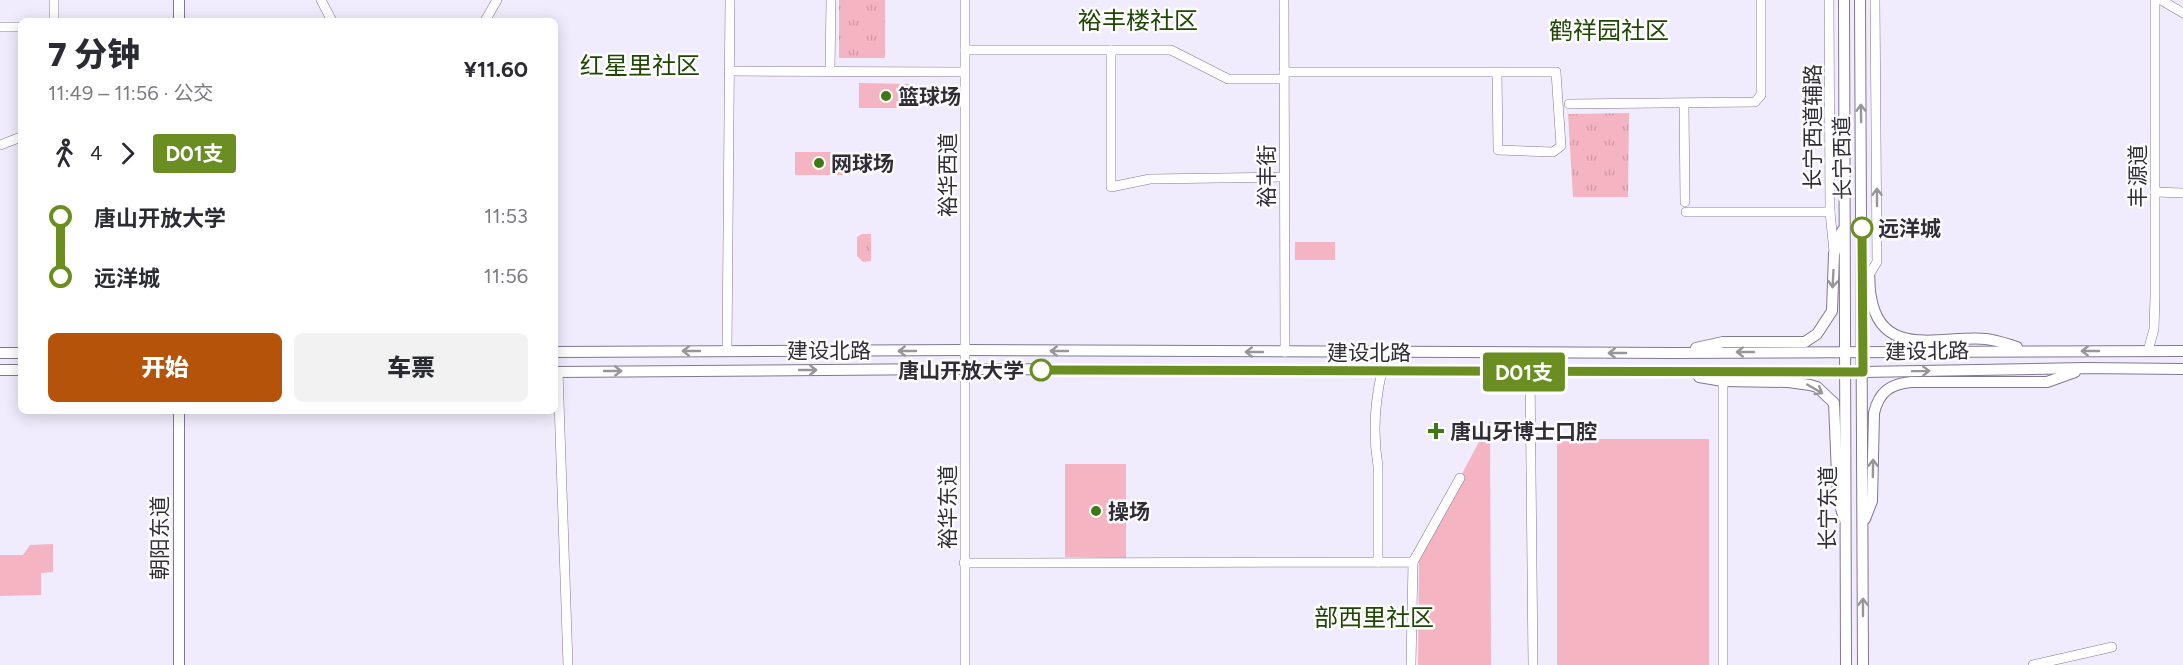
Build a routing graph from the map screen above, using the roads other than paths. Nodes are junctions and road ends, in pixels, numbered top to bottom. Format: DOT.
graph roads {
  1 [pos="54,0"];
  2 [pos="180,0"];
  3 [pos="321,0"];
  4 [pos="497,0"];
  5 [pos="730,0"];
  6 [pos="831,0"];
  7 [pos="965,0"];
  8 [pos="1284,0"];
  9 [pos="1761,0"];
  10 [pos="1829,0"];
  11 [pos="1844,0"];
  12 [pos="1860,0"];
  13 [pos="1875,0"];
  14 [pos="2155,0"];
  15 [pos="2161,0"];
  16 [pos="2183,13"];
  17 [pos="54,18"];
  18 [pos="179,18"];
  19 [pos="330,18"];
  20 [pos="487,18"];
  21 [pos="0,27"];
  22 [pos="18,27"];
  23 [pos="965,50"];
  24 [pos="1111,50"];
  25 [pos="729,71"];
  26 [pos="830,71"];
  27 [pos="964,72"];
  28 [pos="1497,72"];
  29 [pos="1284,75"];
  30 [pos="1569,104"];
  31 [pos="1684,104"];
  32 [pos="18,138"];
  33 [pos="0,145"];
  34 [pos="1284,177"];
  35 [pos="2155,192"];
  36 [pos="2183,192"];
  37 [pos="1830,212"];
  38 [pos="1845,222"];
  39 [pos="1834,254"];
  40 [pos="1863,256"];
  41 [pos="1869,275"];
  42 [pos="965,350"];
  43 [pos="727,351"];
  44 [pos="1845,351"];
  45 [pos="1863,351"];
  46 [pos="2032,351"];
  47 [pos="2148,351"];
  48 [pos="2183,351"];
  49 [pos="558,352"];
  50 [pos="1285,352"];
  51 [pos="0,353"];
  52 [pos="18,353"];
  53 [pos="1675,353"];
  54 [pos="2085,368"];
  55 [pos="2183,369"];
  56 [pos="0,370"];
  57 [pos="18,370"];
  58 [pos="965,370"];
  59 [pos="1382,371"];
  60 [pos="558,372"];
  61 [pos="1530,372"];
  62 [pos="1676,372"];
  63 [pos="1846,372"];
  64 [pos="1863,372"];
  65 [pos="1723,381"];
  66 [pos="558,399"];
  67 [pos="179,414"];
  68 [pos="1460,478"];
  69 [pos="1863,525"];
  70 [pos="1847,526"];
  71 [pos="1378,562"];
  72 [pos="1413,562"];
  73 [pos="964,563"];
  74 [pos="2112,647"];
  75 [pos="179,665"];
  76 [pos="568,665"];
  77 [pos="965,665"];
  78 [pos="1412,665"];
  79 [pos="1533,665"];
  80 [pos="1723,665"];
  81 [pos="1846,665"];
  82 [pos="1863,665"];
  83 [pos="2033,665"];
  1 -- 17 [label="street"];
  2 -- 18 [label="main road"];
  3 -- 19 [label="street"];
  4 -- 20 [label="street"];
  5 -- 25 [label="street"];
  6 -- 26 [label="street"];
  7 -- 23 [label="street, 裕华西道"];
  8 -- 29 [label="street, 裕丰街"];
  9 -- 31 [label="street"];
  10 -- 37 [label="street, 长宁西道辅路"];
  11 -- 38 [label="main road, 长宁西道"];
  40 -- 12 [label="main road, 长宁西道, one-way"];
  41 -- 13 [label="street, one-way"];
  14 -- 35 [label="street, 丰源道"];
  15 -- 16 [label="street"];
  21 -- 22 [label="street"];
  23 -- 24 [label="street"];
  23 -- 27 [label="street, 裕华西道"];
  24 -- 29 [label="street"];
  24 -- 34 [label="street"];
  25 -- 26 [label="street"];
  25 -- 43 [label="street"];
  26 -- 27 [label="street"];
  27 -- 42 [label="street, 裕华西道"];
  28 -- 28 [label="street"];
  28 -- 29 [label="street"];
  29 -- 34 [label="street, 裕丰街"];
  30 -- 31 [label="street"];
  31 -- 37 [label="street"];
  32 -- 33 [label="street"];
  34 -- 50 [label="street, 裕丰街"];
  35 -- 36 [label="street"];
  35 -- 47 [label="street, 丰源道"];
  37 -- 39 [label="street, 长宁西道辅路"];
  38 -- 39 [label="main road"];
  38 -- 44 [label="main road, 长宁西道"];
  39 -- 53 [label="main road, one-way"];
  40 -- 41 [label="main road"];
  40 -- 45 [label="main road, 长宁西道"];
  41 -- 46 [label="main road"];
  42 -- 43 [label="main road, 建设北路, one-way"];
  50 -- 42 [label="main road, 建设北路, one-way"];
  42 -- 58 [label="street, 裕华东道"];
  43 -- 49 [label="main road, 建设北路, one-way"];
  44 -- 45 [label="main road, 建设北路"];
  44 -- 53 [label="main road, 建设北路, one-way"];
  44 -- 63 [label="main road, 长宁东道"];
  45 -- 46 [label="main road, 建设北路"];
  45 -- 64 [label="main road, 长宁东道"];
  47 -- 46 [label="main road, 建设北路, one-way"];
  47 -- 48 [label="main road, 建设北路"];
  53 -- 50 [label="main road, 建设北路, one-way"];
  51 -- 52 [label="main road"];
  54 -- 55 [label="main road, 建设北路"];
  64 -- 54 [label="main road, 建设北路, one-way"];
  69 -- 54 [label="main road, one-way"];
  56 -- 57 [label="main road"];
  58 -- 59 [label="main road, 建设北路"];
  60 -- 58 [label="main road, 建设北路, one-way"];
  58 -- 73 [label="street, 裕华东道"];
  59 -- 61 [label="main road, 建设北路"];
  59 -- 71 [label="street"];
  61 -- 62 [label="main road, 建设北路"];
  61 -- 79 [label="street"];
  62 -- 63 [label="main road, 建设北路"];
  62 -- 65 [label="main road"];
  63 -- 64 [label="main road, 建设北路"];
  63 -- 70 [label="main road, 长宁东道"];
  64 -- 69 [label="main road, 长宁东道"];
  65 -- 70 [label="main road, one-way"];
  65 -- 80 [label="street"];
  66 -- 76 [label="street"];
  67 -- 75 [label="main road, 朝阳东道"];
  68 -- 72 [label="street"];
  82 -- 69 [label="main road, 长宁东道, one-way"];
  70 -- 81 [label="main road, 长宁东道"];
  71 -- 72 [label="street"];
  71 -- 73 [label="street"];
  72 -- 78 [label="street"];
  73 -- 77 [label="street, 裕华东道"];
  74 -- 83 [label="street"];
}
